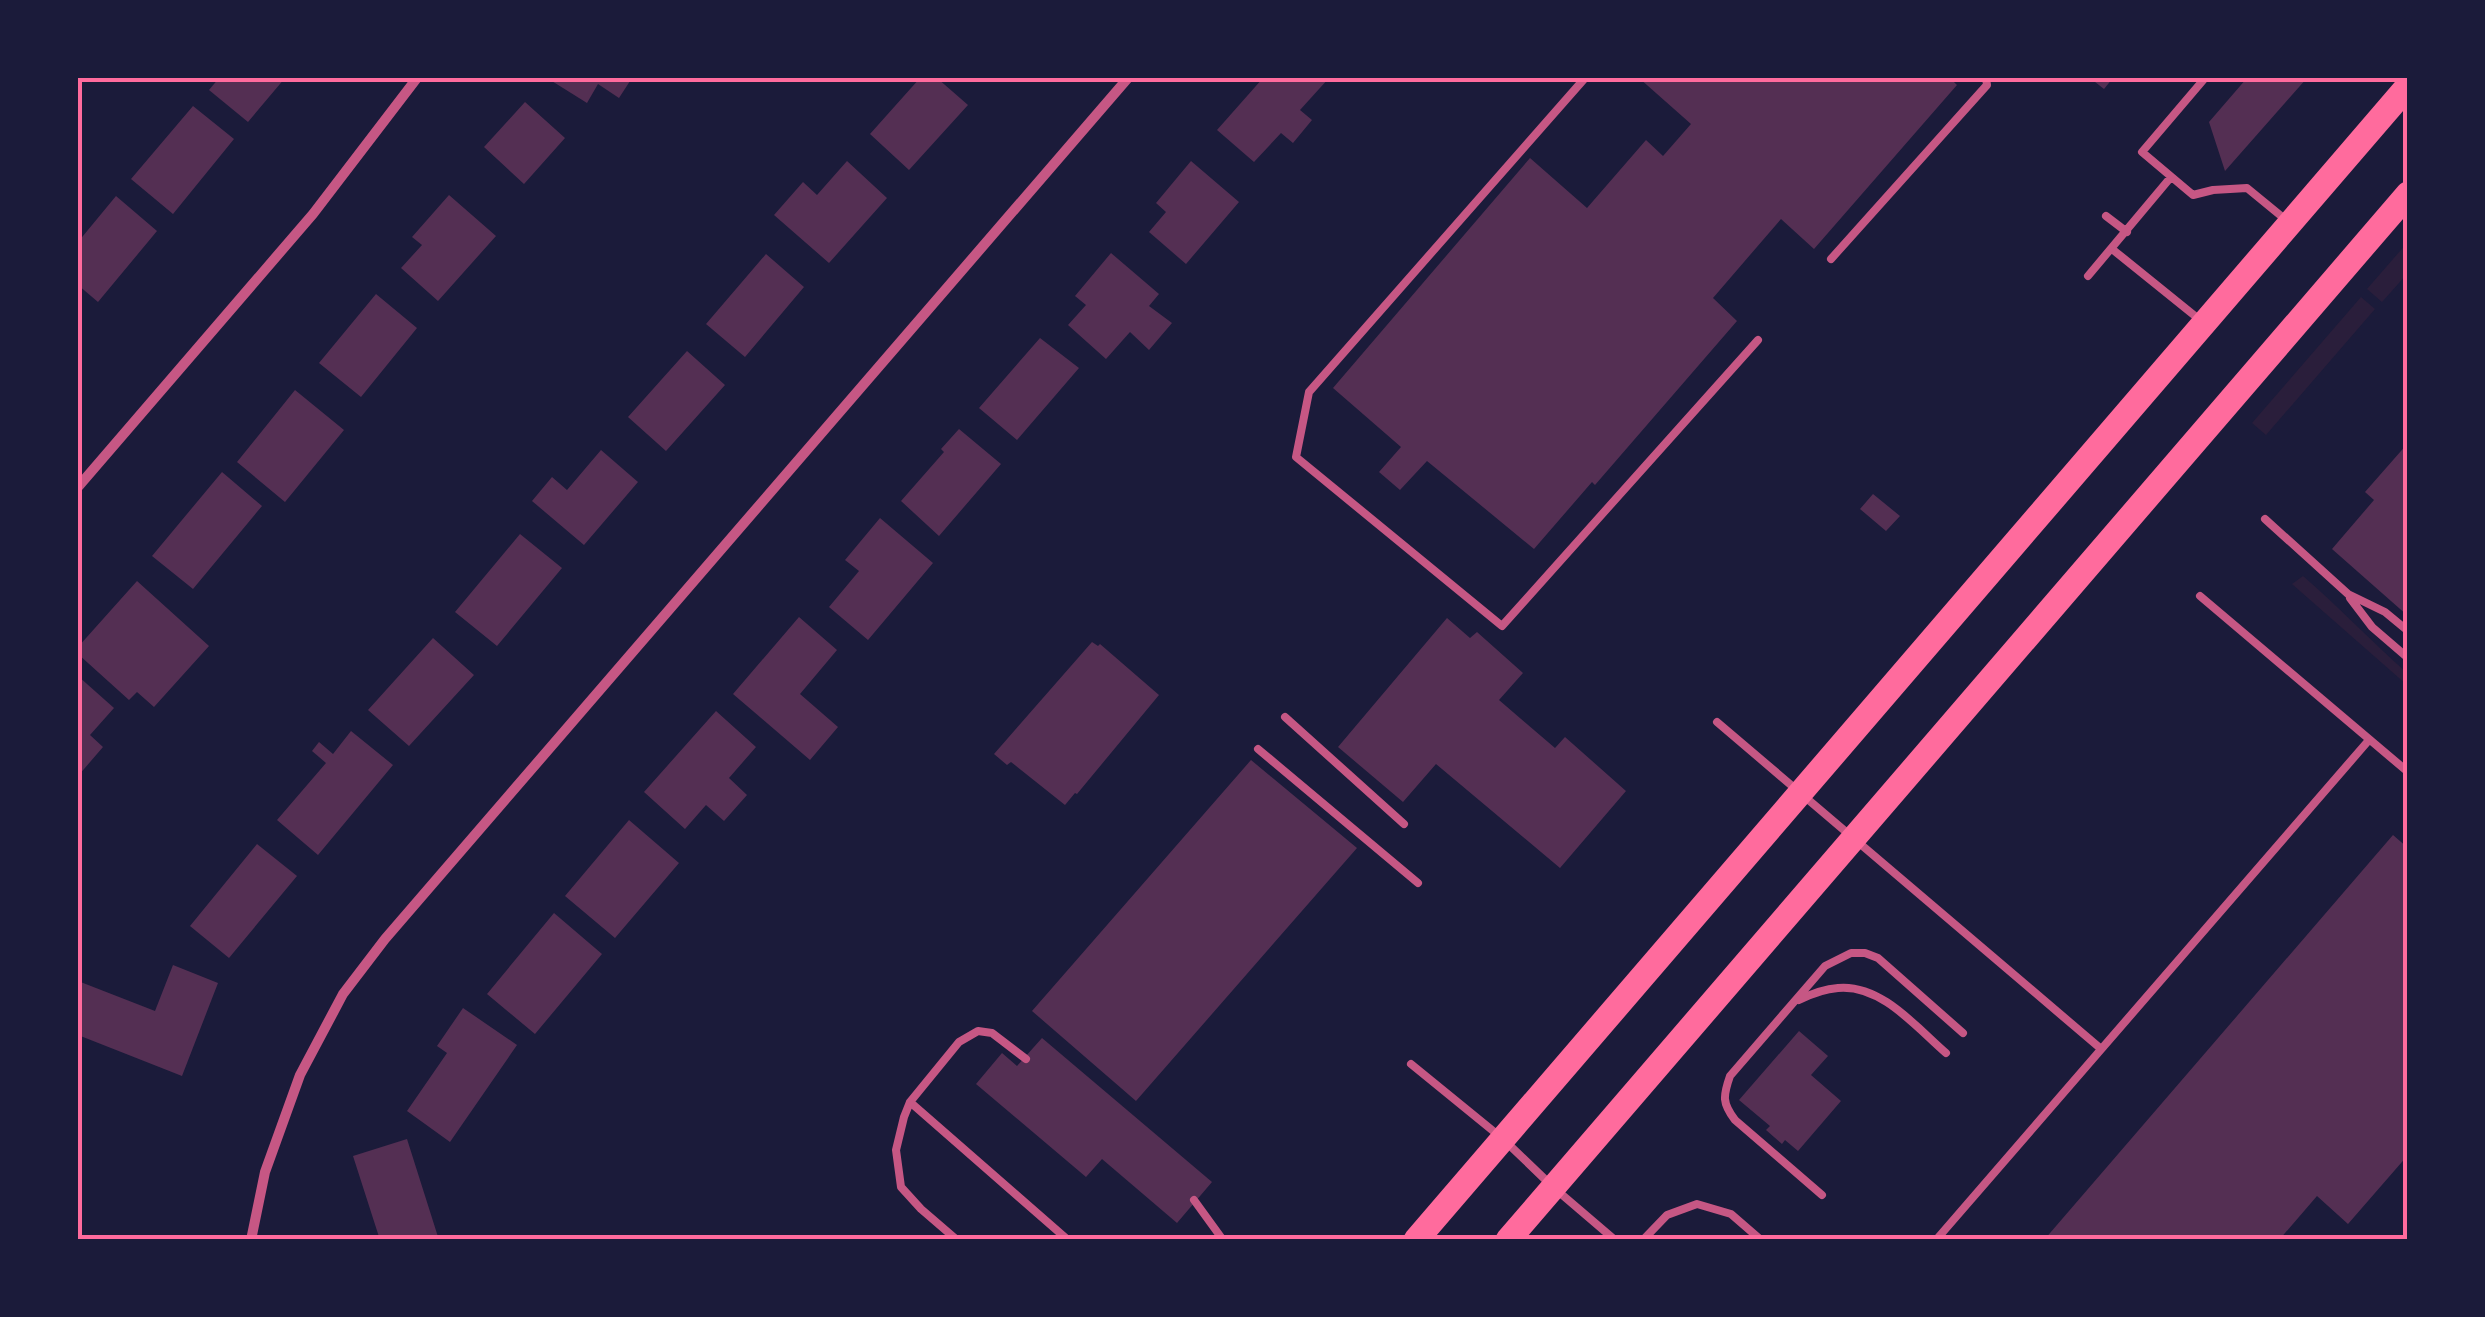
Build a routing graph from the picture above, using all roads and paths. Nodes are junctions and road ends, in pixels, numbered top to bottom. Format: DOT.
graph roads {
  1 [pos="417,78"];
  2 [pos="1128,78"];
  3 [pos="1585,78"];
  4 [pos="1986,78"];
  5 [pos="2205,78"];
  6 [pos="2408,86"];
  7 [pos="2171,177"];
  8 [pos="2408,194"];
  9 [pos="2106,216"];
  10 [pos="2290,223"];
  11 [pos="2127,232"];
  12 [pos="2112,249"];
  13 [pos="1832,259"];
  14 [pos="2088,276"];
  15 [pos="2204,323"];
  16 [pos="1758,340"];
  17 [pos="78,487"];
  18 [pos="2266,519"];
  19 [pos="2348,594"];
  20 [pos="2200,596"];
  21 [pos="2408,631"];
  22 [pos="2408,658"];
  23 [pos="1285,718"];
  24 [pos="1717,722"];
  25 [pos="2369,740"];
  26 [pos="1258,749"];
  27 [pos="2408,772"];
  28 [pos="1800,794"];
  29 [pos="1404,824"];
  30 [pos="1854,838"];
  31 [pos="1418,883"];
  32 [pos="1795,1002"];
  33 [pos="1963,1033"];
  34 [pos="2100,1048"];
  35 [pos="1946,1052"];
  36 [pos="1026,1059"];
  37 [pos="1411,1064"];
  38 [pos="910,1102"];
  39 [pos="1502,1139"];
  40 [pos="1553,1188"];
  41 [pos="1822,1195"];
  42 [pos="1194,1200"];
  43 [pos="250,1240"];
  44 [pos="957,1240"];
  45 [pos="1068,1240"];
  46 [pos="1223,1240"];
  47 [pos="1416,1240"];
  48 [pos="1508,1240"];
  49 [pos="1614,1240"];
  50 [pos="1644,1240"];
  51 [pos="1761,1240"];
  52 [pos="1936,1240"];
  1 -- 17 [label="street"];
  2 -- 43 [label="street"];
  3 -- 16 [label="lane"];
  4 -- 13 [label="lane"];
  5 -- 7 [label="lane"];
  6 -- 10 [label="main road"];
  7 -- 10 [label="lane"];
  7 -- 11 [label="lane"];
  8 -- 30 [label="main road"];
  9 -- 11 [label="lane"];
  10 -- 15 [label="main road"];
  11 -- 12 [label="lane"];
  12 -- 14 [label="lane"];
  12 -- 15 [label="lane"];
  15 -- 28 [label="main road"];
  18 -- 19 [label="lane"];
  19 -- 21 [label="lane"];
  19 -- 22 [label="lane"];
  20 -- 25 [label="lane"];
  23 -- 29 [label="lane"];
  24 -- 28 [label="lane"];
  25 -- 27 [label="lane"];
  25 -- 34 [label="lane"];
  26 -- 31 [label="lane"];
  28 -- 30 [label="lane"];
  28 -- 39 [label="main road"];
  30 -- 34 [label="lane"];
  30 -- 40 [label="main road"];
  32 -- 33 [label="lane"];
  32 -- 35 [label="lane"];
  32 -- 41 [label="lane"];
  34 -- 52 [label="lane"];
  36 -- 38 [label="lane"];
  37 -- 39 [label="lane"];
  38 -- 44 [label="lane"];
  38 -- 45 [label="lane"];
  39 -- 40 [label="lane"];
  39 -- 47 [label="main road"];
  40 -- 48 [label="main road"];
  40 -- 49 [label="lane"];
  42 -- 46 [label="lane"];
  50 -- 51 [label="lane"];
}
